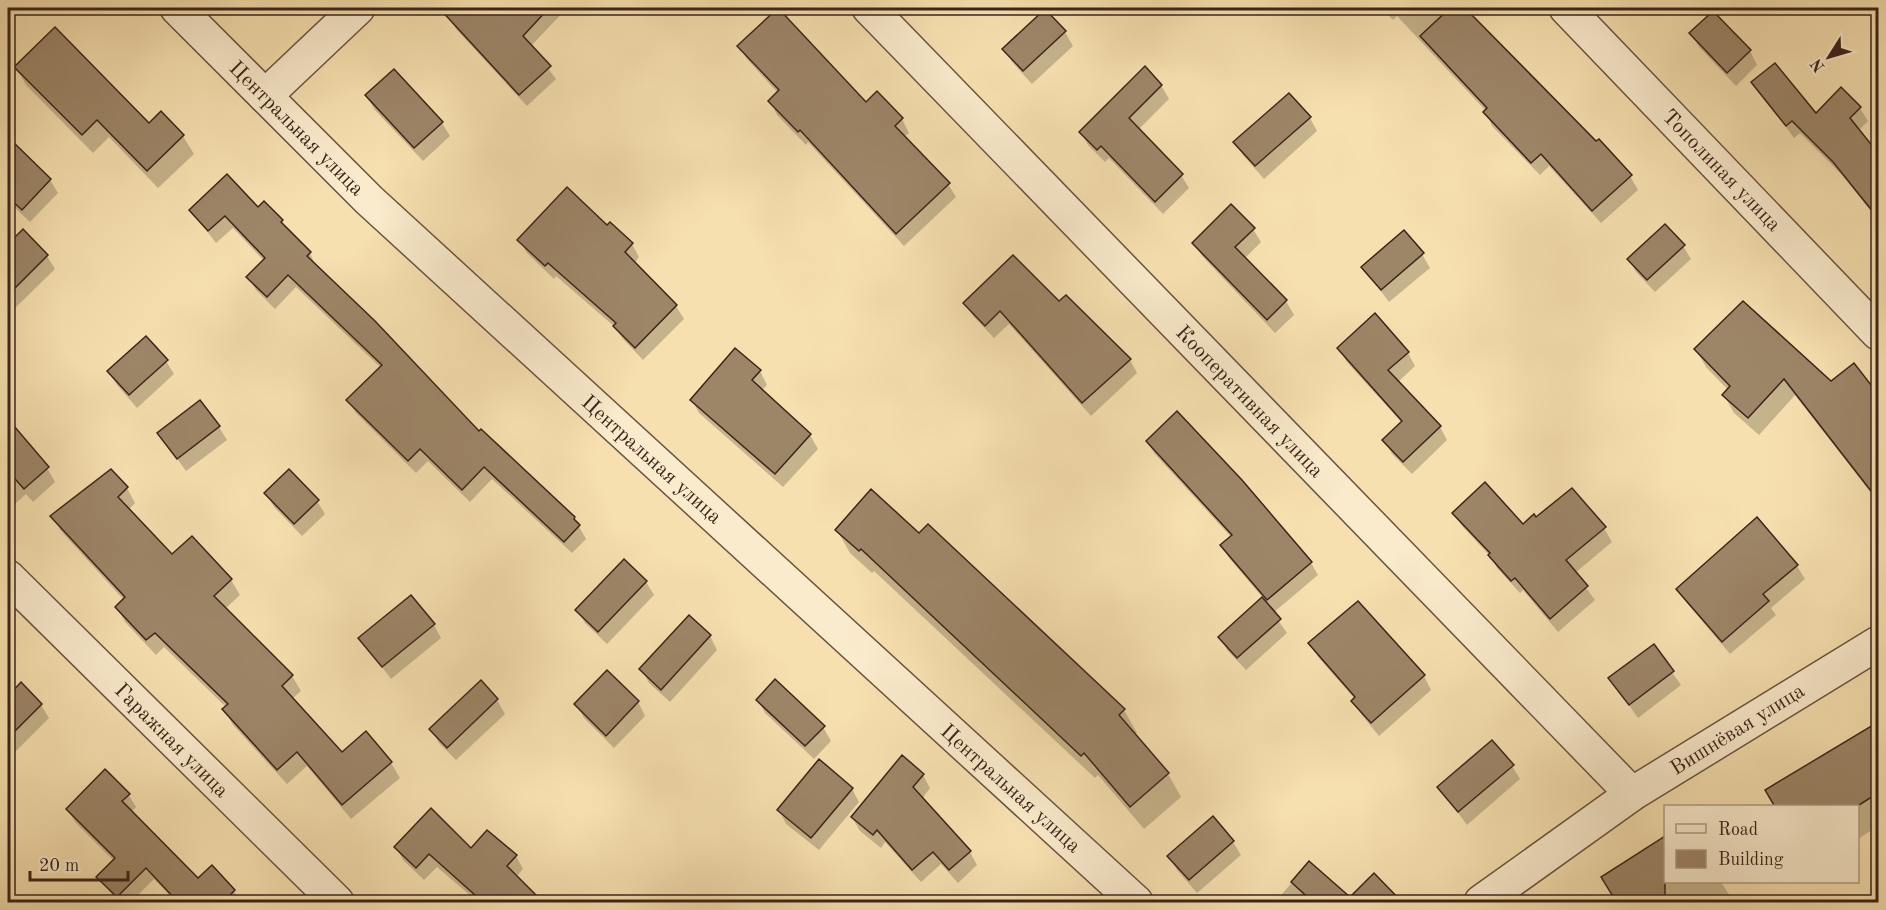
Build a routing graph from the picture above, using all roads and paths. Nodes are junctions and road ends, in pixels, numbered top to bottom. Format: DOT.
graph roads {
  1 [pos="177,8"];
  2 [pos="358,8"];
  3 [pos="869,8"];
  4 [pos="1566,8"];
  5 [pos="265,96"];
  6 [pos="1878,333"];
  7 [pos="8,577"];
  8 [pos="1878,643"];
  9 [pos="1632,794"];
  10 [pos="337,903"];
  11 [pos="1137,903"];
  12 [pos="1481,903"];
  1 -- 5 [label="street, Центральная улица"];
  2 -- 5 [label="street"];
  3 -- 9 [label="street, Кооперативная улица"];
  4 -- 6 [label="street, Тополиная улица"];
  5 -- 11 [label="street, Центральная улица"];
  7 -- 10 [label="street, Гаражная улица"];
  8 -- 9 [label="street, Вишнёвая улица"];
  9 -- 12 [label="street, Вишнёвая улица"];
}
